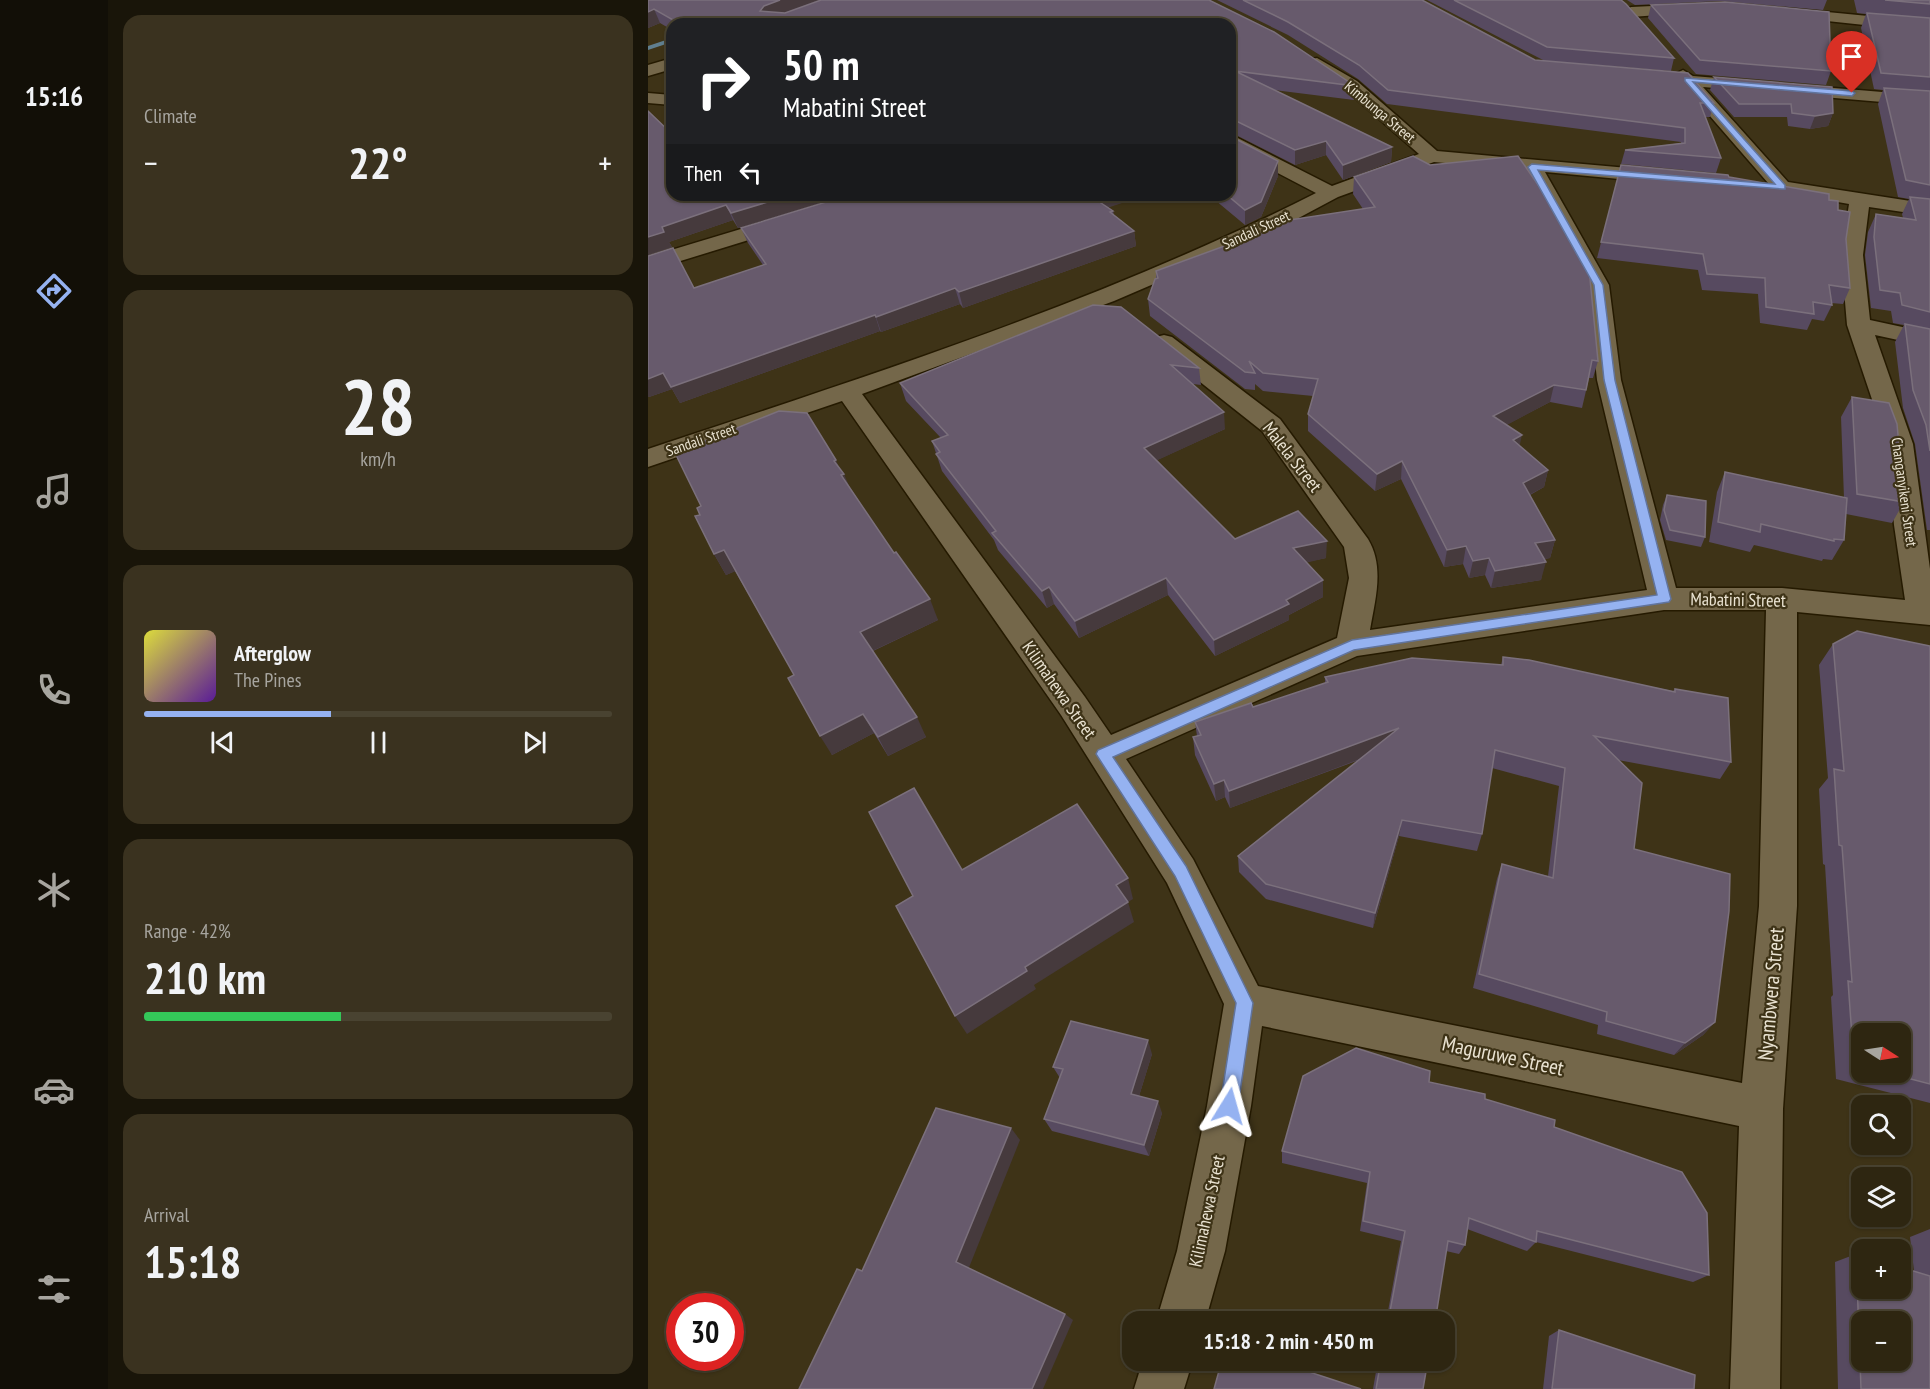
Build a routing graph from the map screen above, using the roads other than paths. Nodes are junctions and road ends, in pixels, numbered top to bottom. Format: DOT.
graph roads {
  1 [pos="1612,0"];
  2 [pos="1709,8"];
  3 [pos="1767,11"];
  4 [pos="1631,12"];
  5 [pos="1930,27"];
  6 [pos="1646,30"];
  7 [pos="1301,53"];
  8 [pos="1674,64"];
  9 [pos="666,65"];
  10 [pos="648,71"];
  11 [pos="1628,76"];
  12 [pos="1687,79"];
  13 [pos="648,98"];
  14 [pos="666,100"];
  15 [pos="1930,101"];
  16 [pos="1236,143"];
  17 [pos="1432,156"];
  18 [pos="1532,167"];
  19 [pos="1688,179"];
  20 [pos="1746,184"];
  21 [pos="1782,187"];
  22 [pos="1331,193"];
  23 [pos="1860,198"];
  24 [pos="847,201"];
  25 [pos="1930,210"];
  26 [pos="648,264"];
  27 [pos="1124,310"];
  28 [pos="1858,325"];
  29 [pos="1930,340"];
  30 [pos="847,392"];
  31 [pos="648,458"];
  32 [pos="1664,599"];
  33 [pos="1782,599"];
  34 [pos="1926,613"];
  35 [pos="1352,645"];
  36 [pos="1103,754"];
  37 [pos="1245,1003"];
  38 [pos="1761,1109"];
  39 [pos="1183,1311"];
  40 [pos="1165,1371"];
  41 [pos="1159,1389"];
  42 [pos="1755,1389"];
  1 -- 4 [label="street"];
  2 -- 4 [label="street"];
  3 -- 5 [label="street"];
  4 -- 6 [label="street"];
  7 -- 17 [label="street, Kimbunga Street"];
  8 -- 12 [label="street"];
  9 -- 10 [label="street"];
  11 -- 12 [label="street"];
  12 -- 15 [label="street"];
  12 -- 21 [label="street"];
  13 -- 14 [label="street"];
  16 -- 22 [label="street"];
  17 -- 18 [label="street, Sandali Street"];
  17 -- 22 [label="street, Sandali Street"];
  18 -- 19 [label="street, Sandali Street"];
  18 -- 32 [label="street"];
  20 -- 21 [label="street"];
  21 -- 23 [label="street"];
  22 -- 27 [label="street, Sandali Street"];
  23 -- 25 [label="street"];
  23 -- 28 [label="street, Changanyikeni Street"];
  24 -- 26 [label="street"];
  27 -- 30 [label="street, Sandali Street"];
  27 -- 35 [label="street, Malela Street"];
  28 -- 29 [label="street"];
  28 -- 34 [label="street, Changanyikeni Street"];
  30 -- 31 [label="street, Sandali Street"];
  30 -- 36 [label="street, Kilimahewa Street"];
  32 -- 33 [label="street, Mabatini Street"];
  32 -- 35 [label="street, Mabatini Street"];
  33 -- 34 [label="street, Mabatini Street"];
  33 -- 38 [label="street, Nyambwera Street"];
  35 -- 36 [label="street, Mabatini Street"];
  36 -- 37 [label="street, Kilimahewa Street"];
  37 -- 38 [label="street, Maguruwe Street"];
  37 -- 39 [label="street, Kilimahewa Street"];
  38 -- 42 [label="street, Nyambwera Street"];
  40 -- 41 [label="street"];
}
